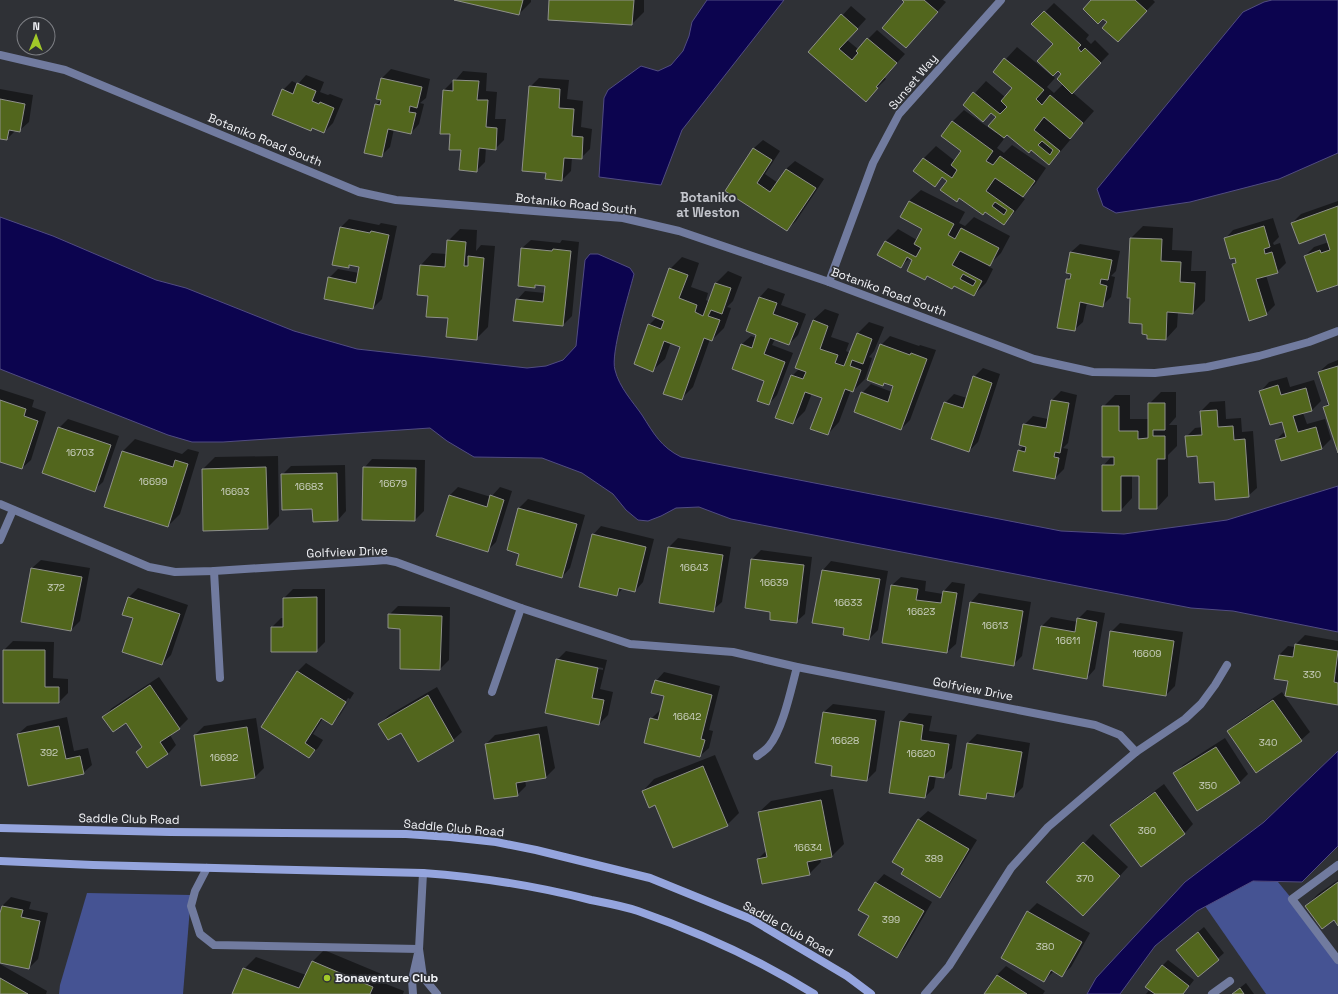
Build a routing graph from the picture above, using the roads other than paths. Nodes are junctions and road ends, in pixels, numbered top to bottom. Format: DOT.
graph roads {
  1 [pos="1001,0"];
  2 [pos="0,55"];
  3 [pos="829,282"];
  4 [pos="1338,331"];
  5 [pos="0,504"];
  6 [pos="13,510"];
  7 [pos="0,540"];
  8 [pos="214,571"];
  9 [pos="521,608"];
  10 [pos="1227,666"];
  11 [pos="797,667"];
  12 [pos="220,678"];
  13 [pos="492,692"];
  14 [pos="1136,752"];
  15 [pos="757,756"];
  16 [pos="0,828"];
  17 [pos="0,861"];
  18 [pos="1338,865"];
  19 [pos="207,868"];
  20 [pos="423,873"];
  21 [pos="418,949"];
  22 [pos="1338,960"];
  23 [pos="1230,981"];
  24 [pos="412,994"];
  25 [pos="436,994"];
  26 [pos="814,994"];
  27 [pos="872,994"];
  28 [pos="925,994"];
  29 [pos="1212,994"];
  1 -- 3 [label="street, Sunset Way"];
  2 -- 3 [label="street, Botaniko Road South"];
  3 -- 4 [label="street, Botaniko Road South"];
  5 -- 6 [label="street, Golfview Drive"];
  6 -- 7 [label="street"];
  6 -- 8 [label="street, Golfview Drive"];
  8 -- 9 [label="street, Golfview Drive"];
  8 -- 12 [label="street"];
  9 -- 11 [label="street, Golfview Drive"];
  9 -- 13 [label="street"];
  10 -- 14 [label="street"];
  11 -- 14 [label="street, Golfview Drive"];
  11 -- 15 [label="street"];
  14 -- 28 [label="street"];
  16 -- 27 [label="street, Saddle Club Road"];
  17 -- 19 [label="street"];
  18 -- 22 [label="street"];
  19 -- 20 [label="street"];
  19 -- 21 [label="street"];
  20 -- 21 [label="street"];
  20 -- 26 [label="street"];
  21 -- 24 [label="street"];
  21 -- 25 [label="street"];
  23 -- 29 [label="street"];
}
